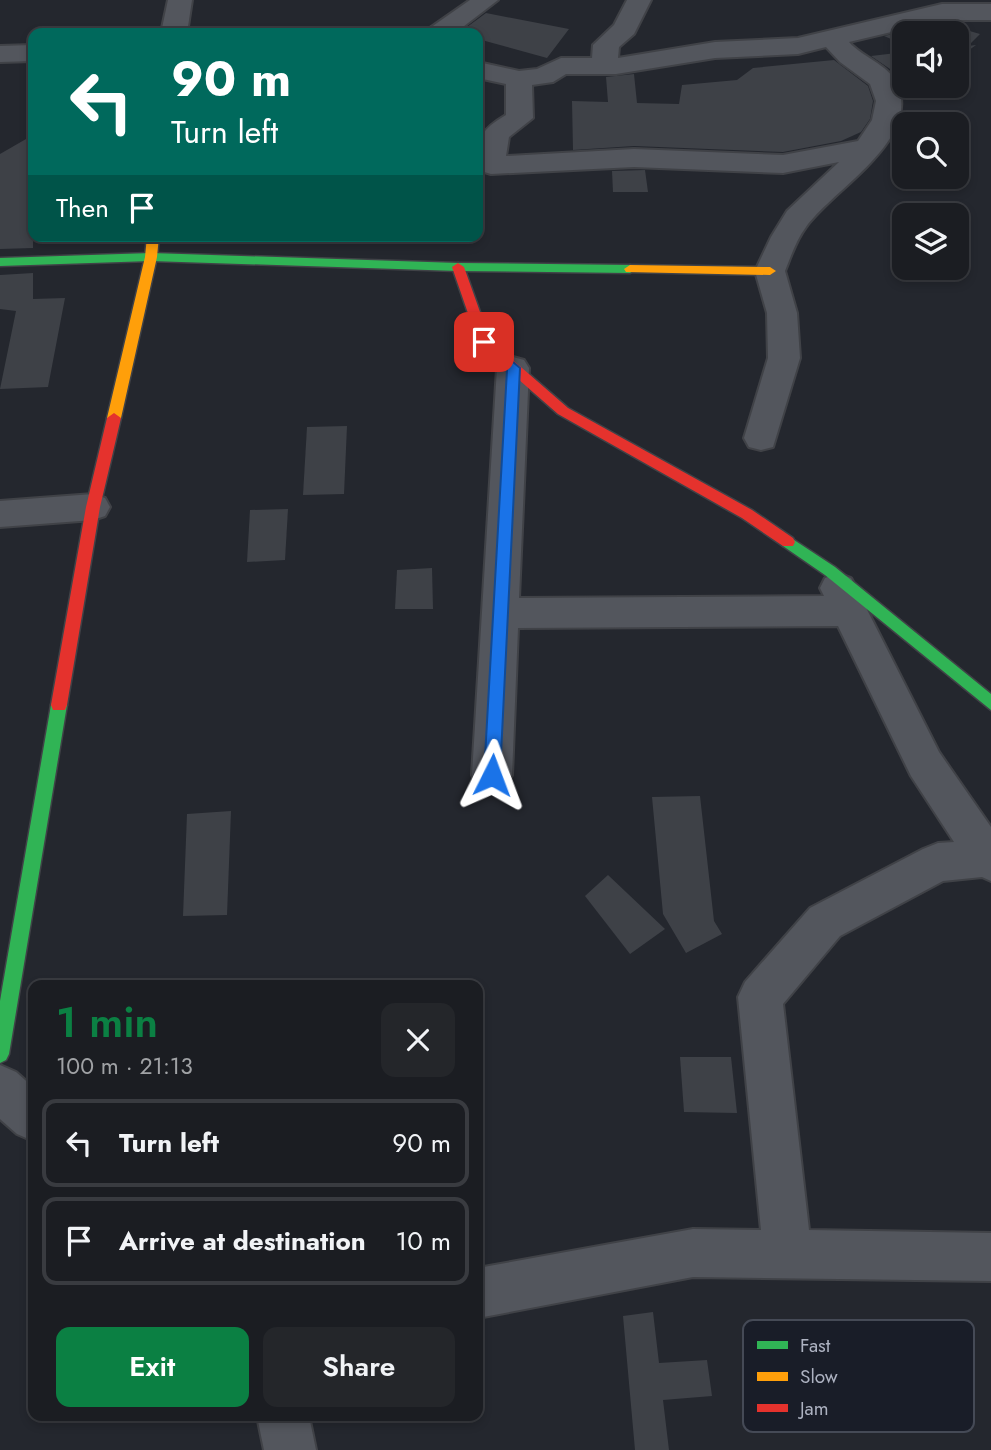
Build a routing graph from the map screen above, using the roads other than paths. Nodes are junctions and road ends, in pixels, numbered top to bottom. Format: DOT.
graph roads {
  1 [pos="180,0"];
  2 [pos="486,0"];
  3 [pos="639,0"];
  4 [pos="991,12"];
  5 [pos="175,28"];
  6 [pos="446,28"];
  7 [pos="831,37"];
  8 [pos="28,53"];
  9 [pos="0,54"];
  10 [pos="604,65"];
  11 [pos="483,71"];
  12 [pos="519,79"];
  13 [pos="868,148"];
  14 [pos="152,242"];
  15 [pos="151,257"];
  16 [pos="0,262"];
  17 [pos="458,267"];
  18 [pos="770,271"];
  19 [pos="513,368"];
  20 [pos="761,438"];
  21 [pos="93,507"];
  22 [pos="0,514"];
  23 [pos="830,570"];
  24 [pos="850,611"];
  25 [pos="500,612"];
  26 [pos="991,703"];
  27 [pos="492,775"];
  28 [pos="990,860"];
  29 [pos="0,1054"];
  30 [pos="0,1088"];
  31 [pos="28,1113"];
  32 [pos="788,1254"];
  33 [pos="991,1257"];
  34 [pos="483,1292"];
  35 [pos="284,1421"];
  36 [pos="290,1450"];
  1 -- 5 [label="street"];
  2 -- 6 [label="street"];
  3 -- 10 [label="street"];
  4 -- 7 [label="street"];
  7 -- 10 [label="street"];
  7 -- 13 [label="street"];
  8 -- 9 [label="street"];
  10 -- 12 [label="street"];
  11 -- 12 [label="street"];
  12 -- 13 [label="street"];
  13 -- 18 [label="street"];
  14 -- 15 [label="street"];
  15 -- 16 [label="street"];
  15 -- 17 [label="street"];
  15 -- 21 [label="street"];
  17 -- 18 [label="street"];
  17 -- 19 [label="street"];
  18 -- 20 [label="street"];
  19 -- 23 [label="street"];
  19 -- 25 [label="street"];
  21 -- 22 [label="street"];
  21 -- 29 [label="street"];
  23 -- 24 [label="street"];
  23 -- 26 [label="street"];
  24 -- 25 [label="street"];
  24 -- 28 [label="street"];
  25 -- 27 [label="street"];
  28 -- 32 [label="street"];
  30 -- 31 [label="street"];
  32 -- 33 [label="street"];
  32 -- 34 [label="street"];
  35 -- 36 [label="street"];
}
